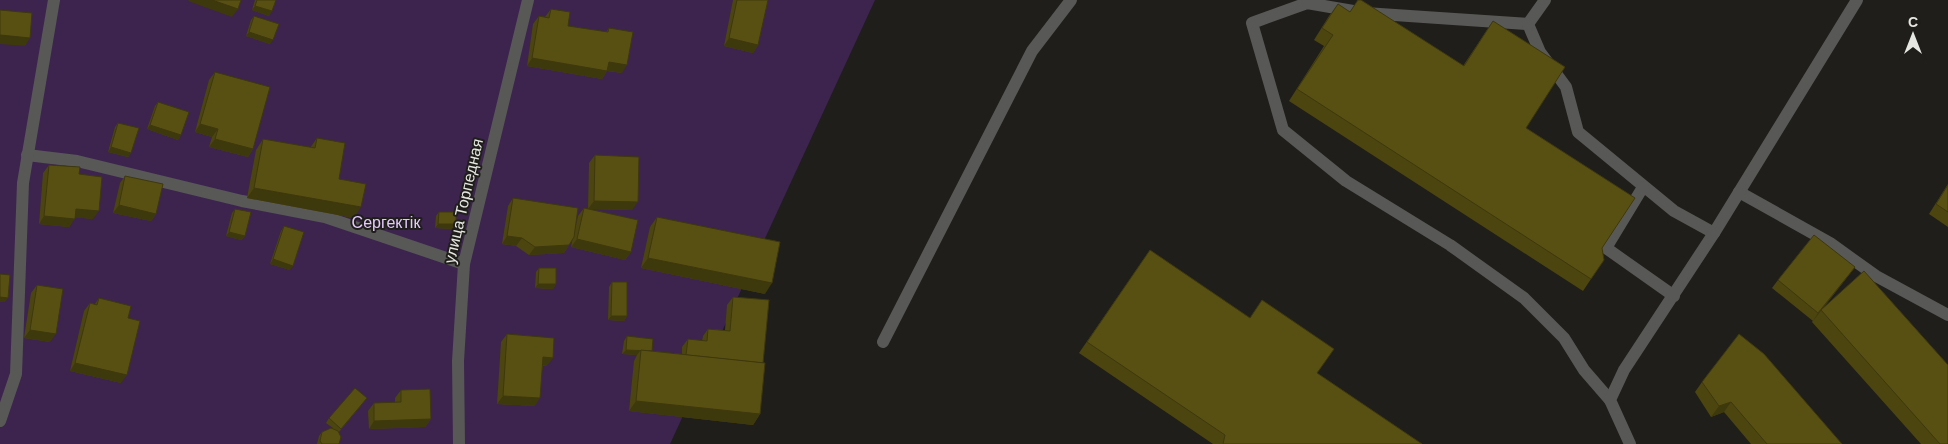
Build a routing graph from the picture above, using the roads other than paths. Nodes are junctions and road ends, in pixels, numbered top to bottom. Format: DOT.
graph roads {
  1 [pos="54,0"];
  2 [pos="528,0"];
  3 [pos="1071,0"];
  4 [pos="1545,0"];
  5 [pos="1857,0"];
  6 [pos="1528,24"];
  7 [pos="26,155"];
  8 [pos="1643,187"];
  9 [pos="1739,192"];
  10 [pos="1714,233"];
  11 [pos="464,264"];
  12 [pos="1674,296"];
  13 [pos="1948,315"];
  14 [pos="883,342"];
  15 [pos="1610,400"];
  16 [pos="0,420"];
  17 [pos="459,444"];
  18 [pos="1630,444"];
  1 -- 7 [label="street"];
  2 -- 11 [label="street, улица Торпедная"];
  3 -- 14 [label="street"];
  4 -- 6 [label="street"];
  5 -- 9 [label="street"];
  6 -- 8 [label="street"];
  6 -- 15 [label="street"];
  7 -- 11 [label="street"];
  7 -- 16 [label="street"];
  8 -- 10 [label="street"];
  8 -- 12 [label="street"];
  9 -- 10 [label="street"];
  9 -- 13 [label="street"];
  10 -- 12 [label="street"];
  11 -- 17 [label="street, улица Торпедная"];
  12 -- 15 [label="street"];
  15 -- 18 [label="street"];
}
